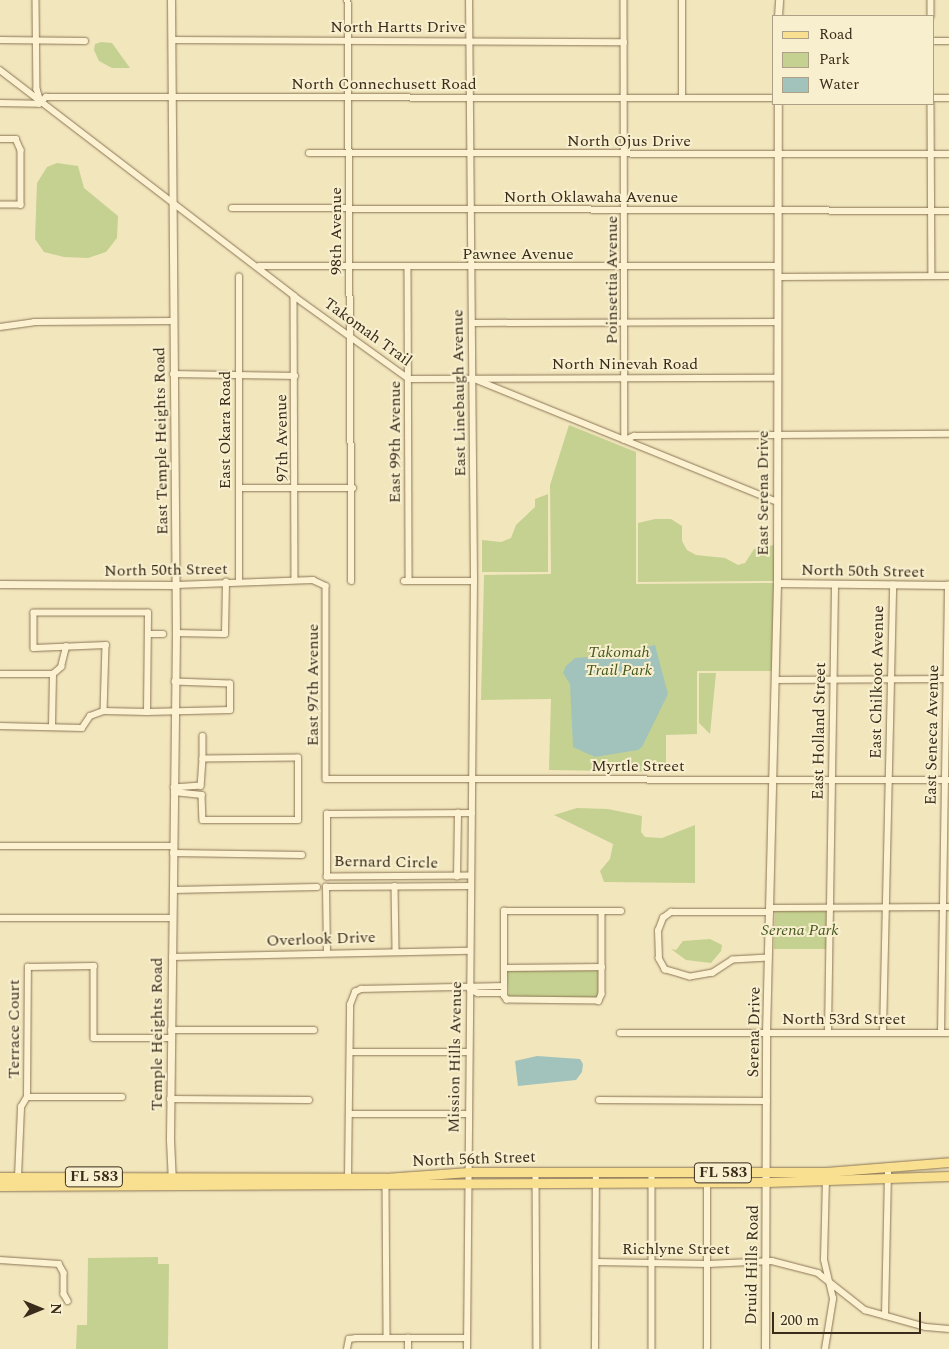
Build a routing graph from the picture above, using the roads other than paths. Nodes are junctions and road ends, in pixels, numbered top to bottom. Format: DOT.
graph roads {
  1 [pos="36,0"];
  2 [pos="171,0"];
  3 [pos="348,0"];
  4 [pos="624,0"];
  5 [pos="682,0"];
  6 [pos="778,0"];
  7 [pos="931,0"];
  8 [pos="471,2"];
  9 [pos="778,15"];
  10 [pos="931,15"];
  11 [pos="0,40"];
  12 [pos="36,40"];
  13 [pos="172,40"];
  14 [pos="349,40"];
  15 [pos="85,41"];
  16 [pos="471,41"];
  17 [pos="949,41"];
  18 [pos="624,42"];
  19 [pos="934,42"];
  20 [pos="0,70"];
  21 [pos="172,97"];
  22 [pos="349,98"];
  23 [pos="471,98"];
  24 [pos="625,98"];
  25 [pos="682,98"];
  26 [pos="772,98"];
  27 [pos="934,98"];
  28 [pos="949,98"];
  29 [pos="40,99"];
  30 [pos="0,103"];
  31 [pos="778,105"];
  32 [pos="931,105"];
  33 [pos="0,139"];
  34 [pos="310,153"];
  35 [pos="471,154"];
  36 [pos="625,154"];
  37 [pos="932,154"];
  38 [pos="949,154"];
  39 [pos="350,155"];
  40 [pos="778,155"];
  41 [pos="172,202"];
  42 [pos="0,205"];
  43 [pos="232,208"];
  44 [pos="350,210"];
  45 [pos="471,210"];
  46 [pos="625,211"];
  47 [pos="778,211"];
  48 [pos="932,211"];
  49 [pos="949,211"];
  50 [pos="259,266"];
  51 [pos="778,266"];
  52 [pos="350,267"];
  53 [pos="408,267"];
  54 [pos="471,267"];
  55 [pos="625,267"];
  56 [pos="932,276"];
  57 [pos="949,276"];
  58 [pos="239,277"];
  59 [pos="778,277"];
  60 [pos="294,296"];
  61 [pos="173,322"];
  62 [pos="626,322"];
  63 [pos="778,322"];
  64 [pos="472,323"];
  65 [pos="0,327"];
  66 [pos="351,338"];
  67 [pos="174,374"];
  68 [pos="239,376"];
  69 [pos="295,376"];
  70 [pos="473,378"];
  71 [pos="625,378"];
  72 [pos="778,378"];
  73 [pos="409,379"];
  74 [pos="777,434"];
  75 [pos="949,434"];
  76 [pos="625,440"];
  77 [pos="239,488"];
  78 [pos="353,488"];
  79 [pos="296,489"];
  80 [pos="777,502"];
  81 [pos="295,580"];
  82 [pos="352,581"];
  83 [pos="474,581"];
  84 [pos="226,582"];
  85 [pos="239,582"];
  86 [pos="777,583"];
  87 [pos="0,584"];
  88 [pos="176,585"];
  89 [pos="835,585"];
  90 [pos="893,585"];
  91 [pos="948,585"];
  92 [pos="327,591"];
  93 [pos="176,633"];
  94 [pos="148,634"];
  95 [pos="163,634"];
  96 [pos="66,647"];
  97 [pos="0,674"];
  98 [pos="53,674"];
  99 [pos="833,679"];
  100 [pos="891,679"];
  101 [pos="948,679"];
  102 [pos="776,680"];
  103 [pos="176,682"];
  104 [pos="175,710"];
  105 [pos="104,711"];
  106 [pos="146,712"];
  107 [pos="0,726"];
  108 [pos="52,726"];
  109 [pos="203,736"];
  110 [pos="203,760"];
  111 [pos="326,779"];
  112 [pos="472,779"];
  113 [pos="774,780"];
  114 [pos="832,780"];
  115 [pos="889,780"];
  116 [pos="947,780"];
  117 [pos="174,790"];
  118 [pos="458,813"];
  119 [pos="472,813"];
  120 [pos="0,846"];
  121 [pos="173,850"];
  122 [pos="302,855"];
  123 [pos="470,876"];
  124 [pos="458,877"];
  125 [pos="772,883"];
  126 [pos="173,886"];
  127 [pos="395,886"];
  128 [pos="471,886"];
  129 [pos="317,887"];
  130 [pos="829,907"];
  131 [pos="886,907"];
  132 [pos="946,907"];
  133 [pos="770,910"];
  134 [pos="602,911"];
  135 [pos="621,911"];
  136 [pos="0,918"];
  137 [pos="172,918"];
  138 [pos="396,950"];
  139 [pos="470,951"];
  140 [pos="327,952"];
  141 [pos="172,957"];
  142 [pos="769,958"];
  143 [pos="602,967"];
  144 [pos="504,968"];
  145 [pos="470,989"];
  146 [pos="504,990"];
  147 [pos="314,1030"];
  148 [pos="620,1033"];
  149 [pos="766,1033"];
  150 [pos="828,1033"];
  151 [pos="884,1033"];
  152 [pos="941,1033"];
  153 [pos="949,1033"];
  154 [pos="171,1034"];
  155 [pos="350,1052"];
  156 [pos="468,1052"];
  157 [pos="27,1097"];
  158 [pos="122,1097"];
  159 [pos="170,1100"];
  160 [pos="309,1100"];
  161 [pos="599,1100"];
  162 [pos="767,1101"];
  163 [pos="349,1114"];
  164 [pos="468,1114"];
  165 [pos="949,1162"];
  166 [pos="888,1167"];
  167 [pos="469,1172"];
  168 [pos="767,1172"];
  169 [pos="58,1176"];
  170 [pos="826,1176"];
  171 [pos="949,1176"];
  172 [pos="0,1177"];
  173 [pos="18,1177"];
  174 [pos="129,1177"];
  175 [pos="170,1177"];
  176 [pos="248,1177"];
  177 [pos="536,1177"];
  178 [pos="596,1177"];
  179 [pos="652,1177"];
  180 [pos="888,1177"];
  181 [pos="296,1181"];
  182 [pos="348,1181"];
  183 [pos="707,1181"];
  184 [pos="0,1182"];
  185 [pos="469,1182"];
  186 [pos="767,1182"];
  187 [pos="0,1186"];
  188 [pos="26,1186"];
  189 [pos="88,1186"];
  190 [pos="175,1186"];
  191 [pos="213,1186"];
  192 [pos="386,1186"];
  193 [pos="0,1260"];
  194 [pos="596,1262"];
  195 [pos="765,1262"];
  196 [pos="652,1263"];
  197 [pos="708,1264"];
  198 [pos="829,1280"];
  199 [pos="68,1301"];
  200 [pos="885,1316"];
  201 [pos="949,1329"];
  202 [pos="387,1338"];
  203 [pos="408,1338"];
  204 [pos="467,1338"];
  205 [pos="347,1349"];
  206 [pos="408,1349"];
  207 [pos="467,1349"];
  208 [pos="537,1349"];
  209 [pos="595,1349"];
  210 [pos="652,1349"];
  211 [pos="707,1349"];
  212 [pos="765,1349"];
  213 [pos="825,1349"];
  1 -- 12 [label="street"];
  2 -- 13 [label="street, East Temple Heights Road"];
  3 -- 14 [label="street, 98th Avenue"];
  4 -- 18 [label="street, Poinsettia Avenue"];
  5 -- 25 [label="street"];
  6 -- 9 [label="street"];
  7 -- 10 [label="street"];
  8 -- 16 [label="street, East Linebaugh Avenue"];
  11 -- 12 [label="street"];
  12 -- 15 [label="street"];
  12 -- 29 [label="street"];
  13 -- 14 [label="street, North Hartts Drive"];
  13 -- 21 [label="street, East Temple Heights Road"];
  14 -- 16 [label="street, North Hartts Drive"];
  14 -- 22 [label="street, 98th Avenue"];
  16 -- 18 [label="street, North Hartts Drive"];
  16 -- 23 [label="street, East Linebaugh Avenue"];
  17 -- 19 [label="street"];
  18 -- 24 [label="street, Poinsettia Avenue"];
  20 -- 29 [label="street, Takomah Trail"];
  21 -- 22 [label="street, North Connechusett Road"];
  21 -- 29 [label="street, North Connechusett Road"];
  21 -- 41 [label="street, East Temple Heights Road"];
  22 -- 23 [label="street, North Connechusett Road"];
  22 -- 39 [label="street, 98th Avenue"];
  23 -- 24 [label="street, North Connechusett Road"];
  23 -- 35 [label="street, East Linebaugh Avenue"];
  24 -- 25 [label="street, North Connechusett Road"];
  24 -- 36 [label="street, Poinsettia Avenue"];
  25 -- 26 [label="street, North Connechusett Road"];
  27 -- 28 [label="street"];
  29 -- 30 [label="street, North Connechusett Road"];
  29 -- 41 [label="street, Takomah Trail"];
  31 -- 40 [label="street, East Serena Drive"];
  32 -- 37 [label="street"];
  33 -- 42 [label="street"];
  34 -- 39 [label="street, North Ojus Drive"];
  35 -- 36 [label="street, North Ojus Drive"];
  35 -- 39 [label="street, North Ojus Drive"];
  35 -- 45 [label="street, East Linebaugh Avenue"];
  36 -- 40 [label="street, North Ojus Drive"];
  36 -- 46 [label="street, Poinsettia Avenue"];
  37 -- 38 [label="street, North Ojus Drive"];
  37 -- 40 [label="street, North Ojus Drive"];
  37 -- 48 [label="street"];
  39 -- 44 [label="street, 98th Avenue"];
  40 -- 47 [label="street, East Serena Drive"];
  41 -- 50 [label="street, Takomah Trail"];
  41 -- 61 [label="street, East Temple Heights Road"];
  43 -- 44 [label="street, North Oklawaha Avenue"];
  44 -- 45 [label="street, North Oklawaha Avenue"];
  44 -- 52 [label="street, 98th Avenue"];
  45 -- 46 [label="street, North Oklawaha Avenue"];
  45 -- 54 [label="street, East Linebaugh Avenue"];
  46 -- 47 [label="street, North Oklawaha Avenue"];
  46 -- 55 [label="street, Poinsettia Avenue"];
  47 -- 48 [label="street, North Oklawaha Avenue"];
  47 -- 51 [label="street, East Serena Drive"];
  48 -- 49 [label="street, North Oklawaha Avenue"];
  48 -- 56 [label="street"];
  50 -- 52 [label="street, Pawnee Avenue"];
  50 -- 60 [label="street, Takomah Trail"];
  51 -- 55 [label="street, Pawnee Avenue"];
  51 -- 59 [label="street, East Serena Drive"];
  52 -- 53 [label="street, Pawnee Avenue"];
  52 -- 66 [label="street, 98th Avenue"];
  53 -- 54 [label="street, Pawnee Avenue"];
  53 -- 73 [label="street, East 99th Avenue"];
  54 -- 55 [label="street, Pawnee Avenue"];
  54 -- 64 [label="street, East Linebaugh Avenue"];
  55 -- 62 [label="street, Poinsettia Avenue"];
  56 -- 57 [label="street"];
  56 -- 59 [label="street"];
  58 -- 68 [label="street, East Okara Road"];
  59 -- 63 [label="street, East Serena Drive"];
  60 -- 66 [label="street, Takomah Trail"];
  60 -- 69 [label="street, 97th Avenue"];
  61 -- 65 [label="street"];
  61 -- 67 [label="street, East Temple Heights Road"];
  62 -- 63 [label="street"];
  62 -- 64 [label="street"];
  62 -- 71 [label="street, Poinsettia Avenue"];
  63 -- 72 [label="street, East Serena Drive"];
  64 -- 70 [label="street, East Linebaugh Avenue"];
  66 -- 73 [label="street, Takomah Trail"];
  66 -- 78 [label="street, 98th Avenue"];
  67 -- 68 [label="street"];
  67 -- 88 [label="street, East Temple Heights Road"];
  68 -- 69 [label="street"];
  68 -- 77 [label="street, East Okara Road"];
  69 -- 79 [label="street, 97th Avenue"];
  70 -- 71 [label="street, North Ninevah Road"];
  70 -- 73 [label="street, Takomah Trail"];
  70 -- 76 [label="street, Takomah Trail"];
  70 -- 83 [label="street, East Linebaugh Avenue"];
  71 -- 72 [label="street, North Ninevah Road"];
  71 -- 76 [label="street, Poinsettia Avenue"];
  72 -- 74 [label="street, East Serena Drive"];
  73 -- 83 [label="street, East 99th Avenue"];
  74 -- 75 [label="street"];
  74 -- 76 [label="street"];
  74 -- 80 [label="street, East Serena Drive"];
  76 -- 80 [label="street, Takomah Trail"];
  77 -- 79 [label="street"];
  77 -- 85 [label="street, East Okara Road"];
  78 -- 79 [label="street"];
  78 -- 82 [label="street, 98th Avenue"];
  79 -- 81 [label="street, 97th Avenue"];
  80 -- 86 [label="street, East Serena Drive"];
  81 -- 85 [label="street, North 50th Street"];
  81 -- 92 [label="street, North 50th Street"];
  83 -- 112 [label="street, East Linebaugh Avenue"];
  84 -- 85 [label="street, North 50th Street"];
  84 -- 88 [label="street, North 50th Street"];
  84 -- 93 [label="street"];
  86 -- 89 [label="street, North 50th Street"];
  86 -- 102 [label="street, East Serena Drive"];
  87 -- 88 [label="street, North 50th Street"];
  88 -- 93 [label="street, East Temple Heights Road"];
  89 -- 90 [label="street, North 50th Street"];
  89 -- 99 [label="street, East Holland Street"];
  90 -- 91 [label="street, North 50th Street"];
  90 -- 100 [label="street, East Chilkoot Avenue"];
  91 -- 101 [label="street, East Seneca Avenue"];
  92 -- 111 [label="street, East 97th Avenue"];
  93 -- 103 [label="street, East Temple Heights Road"];
  94 -- 95 [label="street"];
  94 -- 96 [label="street"];
  94 -- 106 [label="street"];
  96 -- 98 [label="street"];
  96 -- 105 [label="street"];
  97 -- 98 [label="street"];
  98 -- 108 [label="street"];
  99 -- 100 [label="street"];
  99 -- 102 [label="street"];
  99 -- 114 [label="street, East Holland Street"];
  100 -- 101 [label="street"];
  100 -- 115 [label="street, East Chilkoot Avenue"];
  101 -- 116 [label="street, East Seneca Avenue"];
  102 -- 113 [label="street, East Serena Drive"];
  103 -- 104 [label="street, East Temple Heights Road"];
  103 -- 104 [label="street"];
  104 -- 106 [label="street"];
  104 -- 117 [label="street, East Temple Heights Road"];
  105 -- 106 [label="street"];
  105 -- 108 [label="street"];
  107 -- 108 [label="street"];
  109 -- 110 [label="street"];
  110 -- 117 [label="street"];
  110 -- 117 [label="street"];
  111 -- 112 [label="street, Myrtle Street"];
  112 -- 113 [label="street, Myrtle Street"];
  112 -- 119 [label="street, East Linebaugh Avenue"];
  113 -- 114 [label="street, Myrtle Street"];
  113 -- 125 [label="street, East Serena Drive"];
  114 -- 115 [label="street, Myrtle Street"];
  114 -- 130 [label="street, East Holland Street"];
  115 -- 116 [label="street, Myrtle Street"];
  115 -- 131 [label="street, East Chilkoot Avenue"];
  116 -- 132 [label="street, East Seneca Avenue"];
  117 -- 121 [label="street, East Temple Heights Road"];
  118 -- 119 [label="street, Bernard Circle"];
  118 -- 124 [label="street, Bernard Circle"];
  118 -- 124 [label="street, Bernard Circle"];
  119 -- 123 [label="street, Mission Hills Avenue"];
  120 -- 121 [label="street"];
  121 -- 122 [label="street"];
  121 -- 126 [label="street, East Temple Heights Road"];
  123 -- 124 [label="street, Bernard Circle"];
  123 -- 128 [label="street, Mission Hills Avenue"];
  125 -- 133 [label="street, Serena Drive"];
  126 -- 129 [label="street"];
  126 -- 137 [label="street, Temple Heights Road"];
  127 -- 128 [label="street"];
  127 -- 138 [label="street"];
  127 -- 140 [label="street"];
  128 -- 139 [label="street, Mission Hills Avenue"];
  130 -- 131 [label="street"];
  130 -- 133 [label="street"];
  130 -- 150 [label="street, East Holland Street"];
  131 -- 132 [label="street"];
  131 -- 151 [label="street, East Chilkoot Avenue"];
  132 -- 152 [label="street, East Seneca Avenue"];
  133 -- 142 [label="street, Serena Drive"];
  133 -- 142 [label="street"];
  134 -- 135 [label="street"];
  134 -- 143 [label="street"];
  134 -- 144 [label="street"];
  136 -- 137 [label="street"];
  137 -- 141 [label="street, Temple Heights Road"];
  138 -- 139 [label="street, Overlook Drive"];
  138 -- 140 [label="street, Overlook Drive"];
  139 -- 145 [label="street, Mission Hills Avenue"];
  140 -- 141 [label="street, Overlook Drive"];
  141 -- 154 [label="street, Temple Heights Road"];
  142 -- 149 [label="street, Serena Drive"];
  143 -- 144 [label="street"];
  143 -- 146 [label="street"];
  144 -- 146 [label="street"];
  145 -- 146 [label="street"];
  145 -- 155 [label="street"];
  145 -- 156 [label="street, Mission Hills Avenue"];
  147 -- 154 [label="street"];
  148 -- 149 [label="street, North 53rd Street"];
  149 -- 150 [label="street, North 53rd Street"];
  149 -- 162 [label="street, Serena Drive"];
  150 -- 151 [label="street, North 53rd Street"];
  151 -- 152 [label="street, North 53rd Street"];
  152 -- 153 [label="street, North 53rd Street"];
  154 -- 157 [label="street, Terrace Court"];
  154 -- 159 [label="street, Temple Heights Road"];
  155 -- 156 [label="street"];
  155 -- 163 [label="street"];
  156 -- 164 [label="street, Mission Hills Avenue"];
  157 -- 158 [label="street, Terrace Court"];
  157 -- 173 [label="street, Terrace Court"];
  159 -- 160 [label="street"];
  159 -- 175 [label="street, Temple Heights Road"];
  161 -- 162 [label="street"];
  162 -- 168 [label="street, Serena Drive"];
  163 -- 164 [label="street"];
  163 -- 182 [label="street"];
  164 -- 167 [label="street, Mission Hills Avenue"];
  165 -- 166 [label="main road, North 56th Street / FL 583"];
  166 -- 170 [label="main road, North 56th Street / FL 583"];
  166 -- 180 [label="street"];
  167 -- 177 [label="main road, North 56th Street / FL 583"];
  167 -- 182 [label="main road, North 56th Street / FL 583"];
  167 -- 185 [label="street, Mission Hills Avenue"];
  168 -- 170 [label="main road, North 56th Street / FL 583"];
  168 -- 179 [label="main road, North 56th Street / FL 583"];
  168 -- 186 [label="street, Serena Drive"];
  169 -- 173 [label="main road, North 56th Street / FL 583"];
  169 -- 174 [label="main road, North 56th Street / FL 583"];
  169 -- 188 [label="main road"];
  170 -- 180 [label="main road, North 56th Street / FL 583"];
  170 -- 186 [label="main road, North 56th Street / FL 583"];
  170 -- 198 [label="street"];
  171 -- 180 [label="main road, North 56th Street / FL 583"];
  172 -- 173 [label="main road, North 56th Street / FL 583"];
  173 -- 184 [label="main road"];
  174 -- 175 [label="main road, North 56th Street / FL 583"];
  174 -- 189 [label="main road"];
  175 -- 176 [label="main road, North 56th Street / FL 583"];
  175 -- 190 [label="street, Temple Heights Road"];
  176 -- 181 [label="main road, North 56th Street / FL 583"];
  176 -- 191 [label="main road"];
  177 -- 178 [label="main road, North 56th Street / FL 583"];
  177 -- 185 [label="main road, North 56th Street / FL 583"];
  177 -- 208 [label="street"];
  178 -- 179 [label="main road, North 56th Street / FL 583"];
  178 -- 194 [label="street"];
  179 -- 183 [label="main road, North 56th Street / FL 583"];
  179 -- 196 [label="street"];
  180 -- 200 [label="street"];
  181 -- 182 [label="main road, North 56th Street / FL 583"];
  181 -- 191 [label="main road, North 56th Street / FL 583"];
  182 -- 192 [label="main road, North 56th Street / FL 583"];
  183 -- 186 [label="main road, North 56th Street / FL 583"];
  183 -- 197 [label="street"];
  185 -- 192 [label="main road, North 56th Street / FL 583"];
  185 -- 204 [label="street, Mission Hills Avenue"];
  186 -- 195 [label="street, Druid Hills Road"];
  187 -- 188 [label="main road, North 56th Street / FL 583"];
  188 -- 189 [label="main road, North 56th Street / FL 583"];
  189 -- 190 [label="main road, North 56th Street / FL 583"];
  190 -- 191 [label="main road, North 56th Street / FL 583"];
  192 -- 202 [label="street"];
  193 -- 199 [label="street"];
  194 -- 196 [label="street, Richlyne Street"];
  194 -- 209 [label="street"];
  195 -- 197 [label="street, Richlyne Street"];
  195 -- 198 [label="street, Richlyne Street"];
  195 -- 212 [label="street, Druid Hills Road"];
  196 -- 197 [label="street, Richlyne Street"];
  196 -- 210 [label="street"];
  197 -- 211 [label="street"];
  198 -- 200 [label="street, Richlyne Street"];
  198 -- 213 [label="street"];
  200 -- 201 [label="street, Richlyne Street"];
  202 -- 203 [label="street"];
  202 -- 205 [label="street"];
  203 -- 204 [label="street"];
  203 -- 206 [label="street"];
  204 -- 207 [label="street, Mission Hills Avenue"];
}
